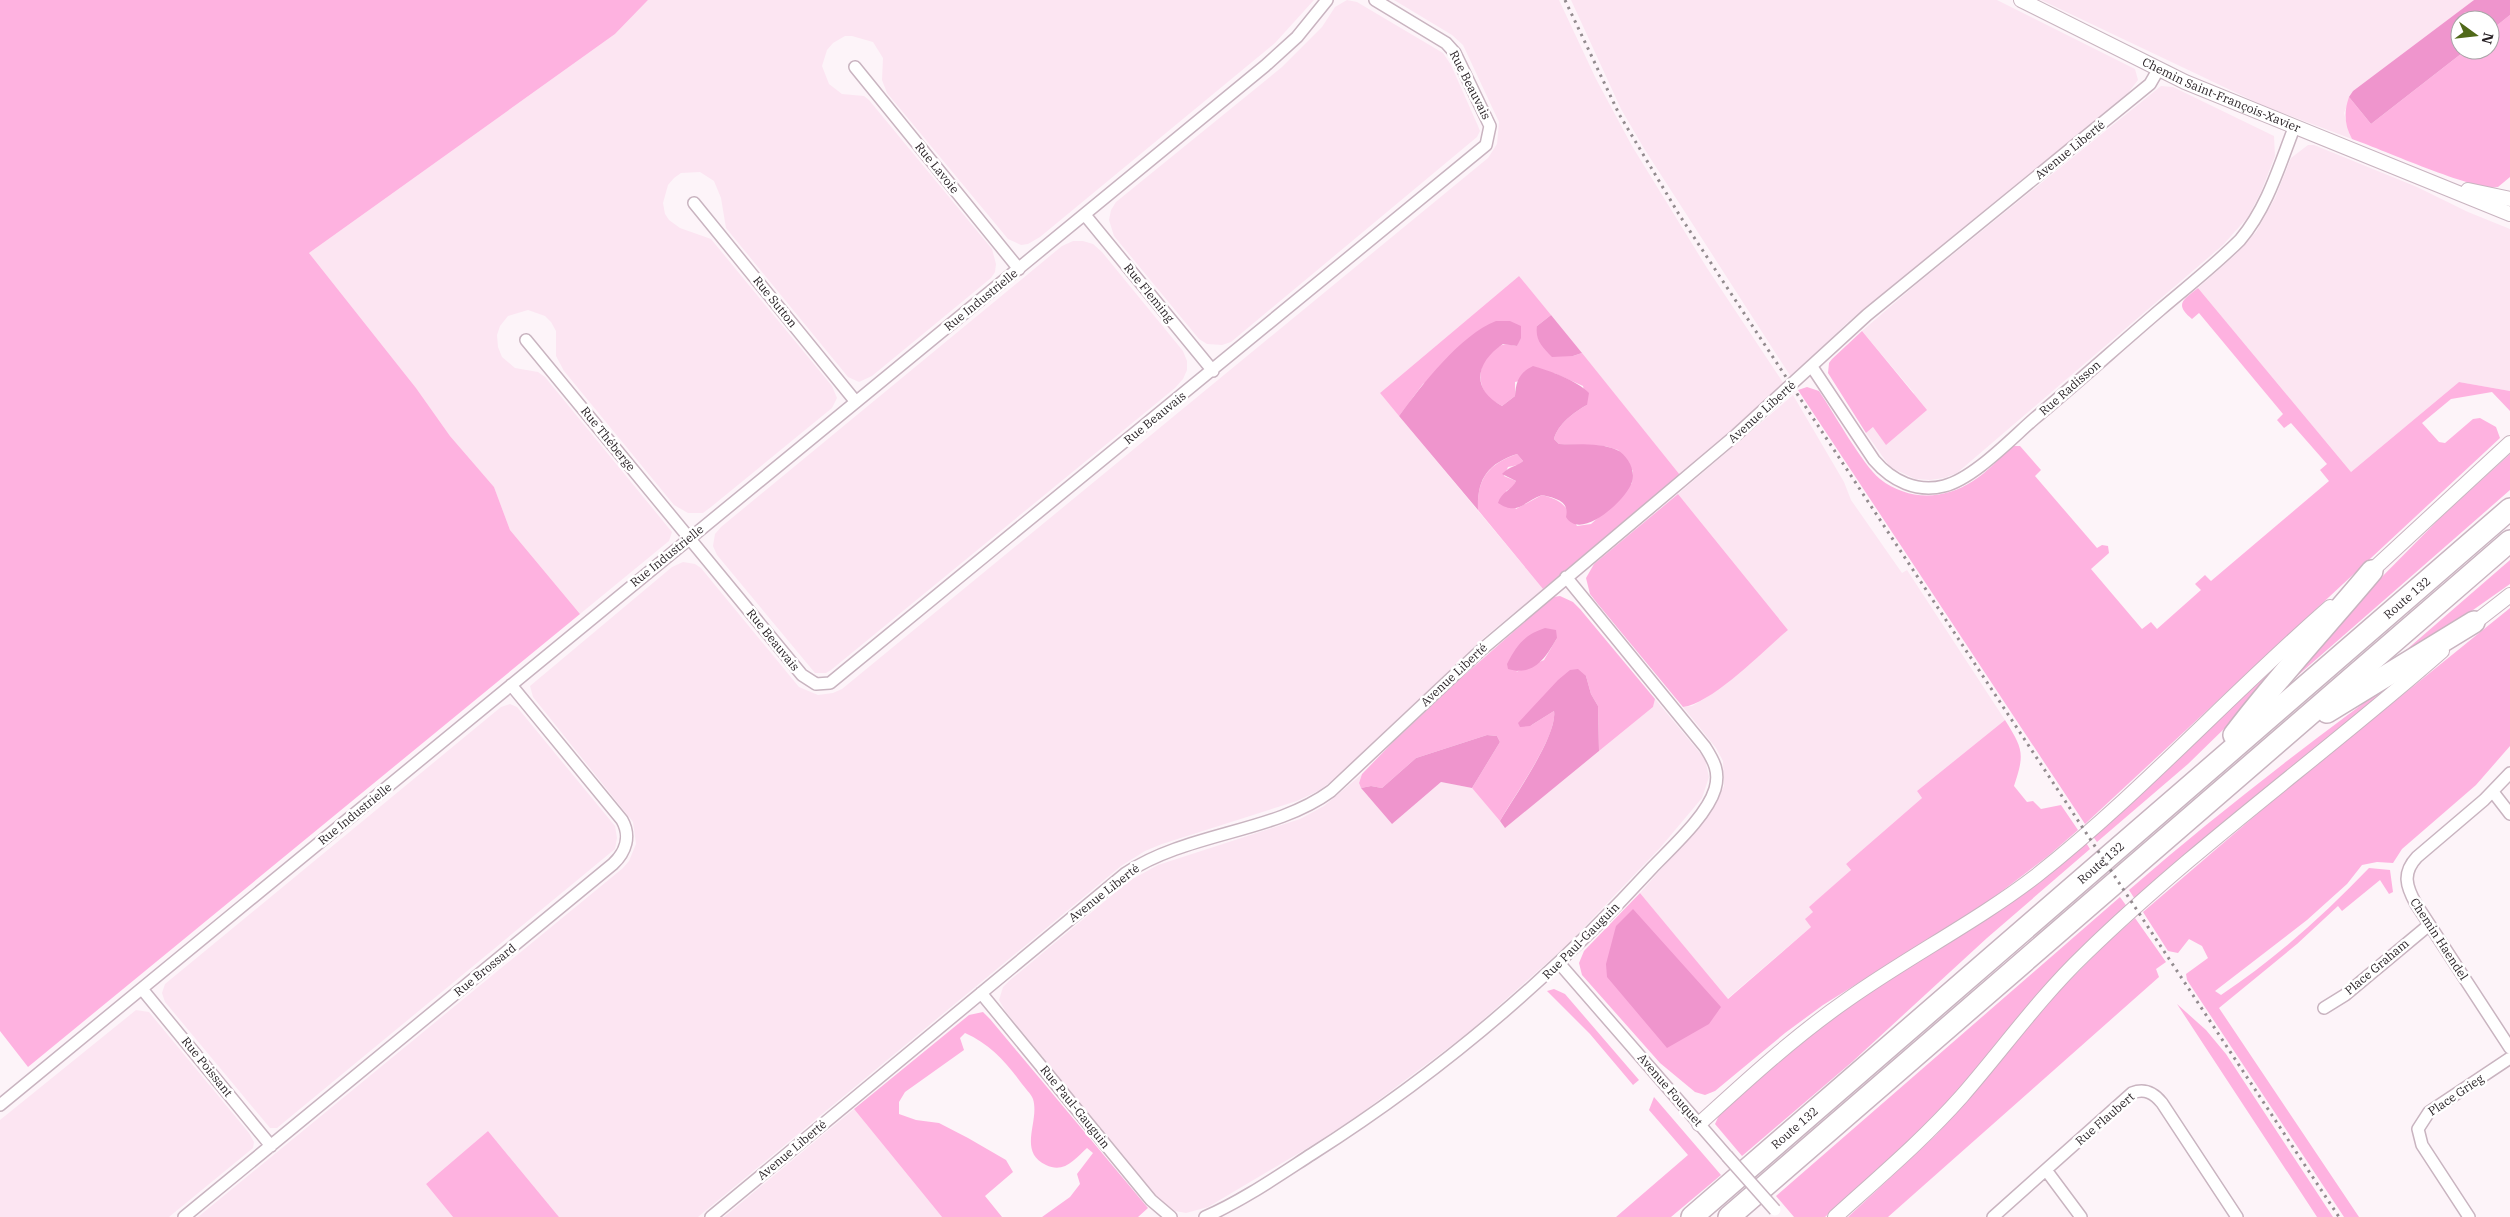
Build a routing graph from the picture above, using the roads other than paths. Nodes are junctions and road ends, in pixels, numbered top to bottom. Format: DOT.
graph roads {
  1 [pos="1327,0"];
  2 [pos="1375,0"];
  3 [pos="2021,0"];
  4 [pos="855,67"];
  5 [pos="2158,70"];
  6 [pos="2294,128"];
  7 [pos="2428,180"];
  8 [pos="2510,199"];
  9 [pos="694,203"];
  10 [pos="2510,214"];
  11 [pos="1085,215"];
  12 [pos="1019,269"];
  13 [pos="526,340"];
  14 [pos="1812,367"];
  15 [pos="1212,371"];
  16 [pos="856,402"];
  17 [pos="2510,443"];
  18 [pos="2510,509"];
  19 [pos="690,538"];
  20 [pos="2510,541"];
  21 [pos="2372,571"];
  22 [pos="1566,577"];
  23 [pos="2510,595"];
  24 [pos="2474,622"];
  25 [pos="511,685"];
  26 [pos="2284,737"];
  27 [pos="2209,769"];
  28 [pos="2510,774"];
  29 [pos="2493,792"];
  30 [pos="2510,814"];
  31 [pos="2429,924"];
  32 [pos="1559,963"];
  33 [pos="142,989"];
  34 [pos="981,993"];
  35 [pos="2324,1008"];
  36 [pos="2510,1048"];
  37 [pos="2510,1058"];
  38 [pos="0,1105"];
  39 [pos="1699,1124"];
  40 [pos="271,1146"];
  41 [pos="2046,1170"];
  42 [pos="1778,1214"];
  43 [pos="184,1217"];
  44 [pos="711,1217"];
  45 [pos="1171,1217"];
  46 [pos="1205,1217"];
  47 [pos="1692,1217"];
  48 [pos="1729,1217"];
  49 [pos="1835,1217"];
  50 [pos="1993,1217"];
  51 [pos="2081,1217"];
  52 [pos="2237,1217"];
  53 [pos="2468,1217"];
  1 -- 11 [label="street, Rue Industrielle"];
  2 -- 15 [label="street, Rue Beauvais"];
  3 -- 5 [label="street, Chemin Saint-François-Xavier"];
  4 -- 12 [label="street, Rue Lavoie"];
  5 -- 6 [label="street, Chemin Saint-François-Xavier"];
  5 -- 14 [label="street, Avenue Liberté"];
  6 -- 7 [label="street, Chemin Saint-François-Xavier"];
  6 -- 14 [label="street, Rue Radisson"];
  7 -- 8 [label="street, Chemin Saint-François-Xavier"];
  7 -- 10 [label="street, Chemin Saint-François-Xavier"];
  9 -- 16 [label="street, Rue Sutton"];
  11 -- 12 [label="street, Rue Industrielle"];
  11 -- 15 [label="street, Rue Fleming"];
  12 -- 16 [label="street, Rue Industrielle"];
  13 -- 19 [label="street, Rue Théberge"];
  14 -- 22 [label="street, Avenue Liberté"];
  15 -- 19 [label="street, Rue Beauvais"];
  16 -- 19 [label="street, Rue Industrielle"];
  17 -- 21 [label="street"];
  18 -- 27 [label="highway, Route 132"];
  19 -- 25 [label="street, Rue Industrielle"];
  20 -- 26 [label="highway, Route 132"];
  21 -- 27 [label="highway"];
  21 -- 39 [label="street"];
  22 -- 32 [label="street, Rue Paul-Gauguin"];
  22 -- 34 [label="street, Avenue Liberté"];
  23 -- 24 [label="street"];
  24 -- 26 [label="highway"];
  24 -- 49 [label="street"];
  25 -- 33 [label="street, Rue Industrielle"];
  25 -- 40 [label="street, Rue Brossard"];
  26 -- 48 [label="highway, Route 132"];
  27 -- 47 [label="highway, Route 132"];
  28 -- 29 [label="street, Chemin Haendel"];
  29 -- 30 [label="street"];
  29 -- 31 [label="street, Chemin Haendel"];
  31 -- 35 [label="street, Place Graham"];
  31 -- 36 [label="street, Chemin Haendel"];
  32 -- 39 [label="street, Avenue Fouquet"];
  32 -- 46 [label="street, Rue Paul-Gauguin"];
  33 -- 38 [label="street, Rue Industrielle"];
  33 -- 40 [label="street, Rue Poissant"];
  34 -- 44 [label="street, Avenue Liberté"];
  34 -- 45 [label="street, Rue Paul-Gauguin"];
  37 -- 53 [label="street, Place Grieg"];
  39 -- 42 [label="street, Avenue Fouquet, bridge"];
  40 -- 43 [label="street, Rue Brossard"];
  41 -- 50 [label="street, Rue Flaubert"];
  41 -- 51 [label="street"];
  41 -- 52 [label="street, Rue Flaubert"];
}
